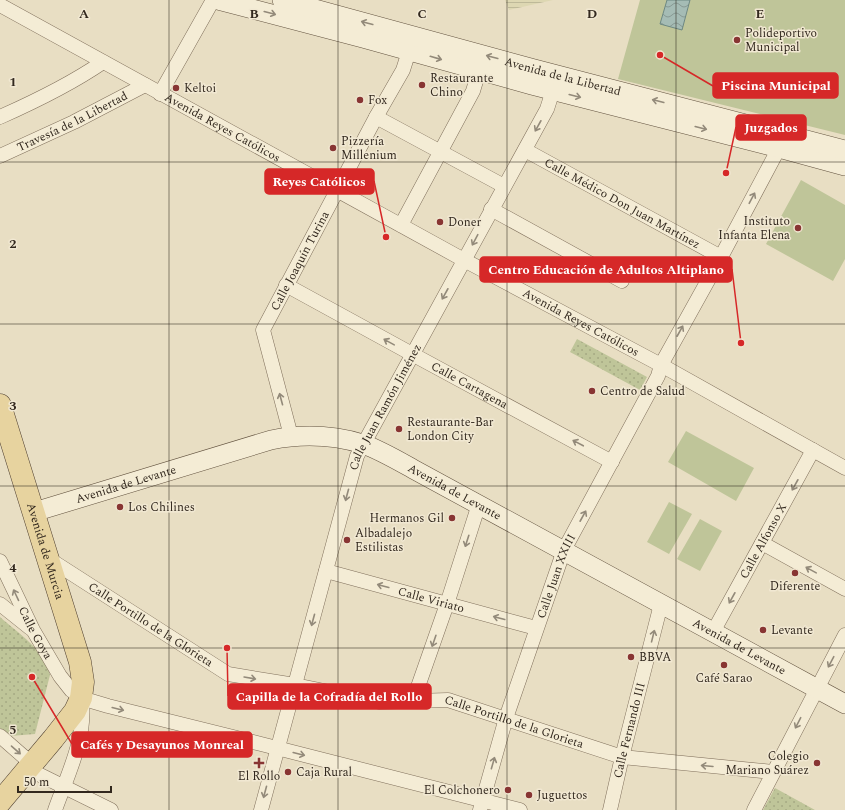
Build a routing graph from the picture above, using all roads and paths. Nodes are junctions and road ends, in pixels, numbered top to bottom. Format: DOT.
graph roads {
  1 [pos="212,0"];
  2 [pos="218,0"];
  3 [pos="282,0"];
  4 [pos="0,5"];
  5 [pos="409,51"];
  6 [pos="104,62"];
  7 [pos="479,71"];
  8 [pos="555,83"];
  9 [pos="145,85"];
  10 [pos="160,94"];
  11 [pos="0,117"];
  12 [pos="376,117"];
  13 [pos="781,141"];
  14 [pos="525,150"];
  15 [pos="845,150"];
  16 [pos="440,152"];
  17 [pos="0,156"];
  18 [pos="845,166"];
  19 [pos="504,186"];
  20 [pos="337,190"];
  21 [pos="491,209"];
  22 [pos="401,225"];
  23 [pos="721,257"];
  24 [pos="464,260"];
  25 [pos="622,281"];
  26 [pos="286,285"];
  27 [pos="412,354"];
  28 [pos="661,365"];
  29 [pos="0,405"];
  30 [pos="291,436"];
  31 [pos="362,444"];
  32 [pos="813,450"];
  33 [pos="612,462"];
  34 [pos="845,468"];
  35 [pos="479,504"];
  36 [pos="34,512"];
  37 [pos="762,543"];
  38 [pos="564,550"];
  39 [pos="49,559"];
  40 [pos="0,561"];
  41 [pos="326,571"];
  42 [pos="845,589"];
  43 [pos="0,604"];
  44 [pos="447,604"];
  45 [pos="661,604"];
  46 [pos="536,628"];
  47 [pos="33,630"];
  48 [pos="713,632"];
  49 [pos="845,635"];
  50 [pos="295,685"];
  51 [pos="816,688"];
  52 [pos="81,698"];
  53 [pos="413,700"];
  54 [pos="845,704"];
  55 [pos="506,718"];
  56 [pos="0,736"];
  57 [pos="278,748"];
  58 [pos="622,758"];
  59 [pos="30,767"];
  60 [pos="773,772"];
  61 [pos="63,788"];
  62 [pos="0,802"];
  63 [pos="481,805"];
  64 [pos="55,810"];
  65 [pos="111,810"];
  66 [pos="261,810"];
  67 [pos="520,810"];
  68 [pos="610,810"];
  69 [pos="754,810"];
  1 -- 10 [label="street"];
  2 -- 5 [label="main road, one-way"];
  8 -- 3 [label="main road, Avenida de la Libertad, one-way"];
  4 -- 6 [label="street, Avenida Reyes Católicos"];
  5 -- 7 [label="main road, one-way"];
  5 -- 12 [label="street, Calle Joaquín Turina"];
  6 -- 9 [label="street, Avenida Reyes Católicos"];
  6 -- 11 [label="street"];
  7 -- 8 [label="main road"];
  7 -- 16 [label="street"];
  8 -- 13 [label="main road"];
  8 -- 14 [label="street, Calle Juan Ramón Jiménez, one-way"];
  9 -- 10 [label="street, Avenida Reyes Católicos"];
  9 -- 17 [label="street, Travesía de la Libertad"];
  10 -- 20 [label="street, Avenida Reyes Católicos"];
  12 -- 16 [label="street"];
  12 -- 20 [label="street, Calle Joaquín Turina"];
  13 -- 15 [label="main road"];
  13 -- 18 [label="main road"];
  23 -- 13 [label="street, one-way"];
  14 -- 19 [label="street, Calle Juan Ramón Jiménez"];
  14 -- 23 [label="street, Calle Médico Don Juan Martínez"];
  16 -- 19 [label="street"];
  16 -- 22 [label="street"];
  19 -- 21 [label="street, Calle Juan Ramón Jiménez"];
  20 -- 22 [label="street, Avenida Reyes Católicos"];
  20 -- 26 [label="street, Calle Joaquín Turina"];
  21 -- 24 [label="street, Calle Juan Ramón Jiménez, one-way"];
  21 -- 25 [label="street"];
  22 -- 24 [label="street, Avenida Reyes Católicos"];
  28 -- 23 [label="street, Calle Juan XXIII, one-way"];
  24 -- 27 [label="street, Calle Juan Ramón Jiménez, one-way"];
  24 -- 28 [label="street, Avenida Reyes Católicos"];
  27 -- 26 [label="street, Calle Cartagena, one-way"];
  30 -- 26 [label="street, Calle Joaquín Turina, one-way"];
  27 -- 31 [label="street, Calle Juan Ramón Jiménez"];
  33 -- 27 [label="street, Calle Cartagena, one-way"];
  28 -- 32 [label="street, Avenida Reyes Católicos"];
  28 -- 33 [label="street, Calle Juan XXIII"];
  29 -- 36 [label="main road, Avenida de Murcia"];
  30 -- 31 [label="main road, Avenida de Levante"];
  30 -- 36 [label="main road, Avenida de Levante"];
  31 -- 35 [label="main road, Avenida de Levante"];
  31 -- 41 [label="street, Calle Juan Ramón Jiménez, one-way"];
  32 -- 34 [label="street, Avenida Reyes Católicos"];
  32 -- 37 [label="street, Calle Alfonso X, one-way"];
  38 -- 33 [label="street, Calle Juan XXIII, one-way"];
  35 -- 38 [label="main road, Avenida de Levante"];
  35 -- 44 [label="street, one-way"];
  36 -- 39 [label="main road, Avenida de Murcia"];
  42 -- 37 [label="street, one-way"];
  37 -- 48 [label="street, Calle Alfonso X, one-way"];
  38 -- 45 [label="main road, Avenida de Levante"];
  38 -- 46 [label="street, Calle Juan XXIII"];
  39 -- 50 [label="street, Calle Portillo de la Glorieta, one-way"];
  39 -- 52 [label="main road, Avenida de Murcia"];
  47 -- 40 [label="street, Calle Goya, one-way"];
  44 -- 41 [label="street, Calle Viriato, one-way"];
  41 -- 50 [label="street, Calle Juan Ramón Jiménez, one-way"];
  43 -- 47 [label="street"];
  46 -- 44 [label="street, Calle Viriato, one-way"];
  44 -- 53 [label="street, one-way"];
  45 -- 48 [label="main road, Avenida de Levante"];
  58 -- 45 [label="street, Calle Fernando III, one-way"];
  46 -- 55 [label="street, Calle Juan XXIII"];
  47 -- 52 [label="street, Calle Goya"];
  48 -- 51 [label="main road, Avenida de Levante"];
  49 -- 51 [label="street, one-way"];
  50 -- 53 [label="street, Calle Portillo de la Glorieta"];
  50 -- 57 [label="street, Calle Juan Ramón Jiménez"];
  51 -- 54 [label="main road, Avenida de Levante"];
  51 -- 60 [label="street, one-way"];
  52 -- 57 [label="street, one-way"];
  52 -- 59 [label="main road"];
  52 -- 61 [label="street"];
  53 -- 55 [label="street, Calle Portillo de la Glorieta"];
  55 -- 58 [label="street, Calle Portillo de la Glorieta"];
  63 -- 55 [label="street, Calle Juan XXIII, one-way"];
  56 -- 59 [label="street, one-way"];
  57 -- 63 [label="street, one-way"];
  57 -- 66 [label="street, Calle Juan Ramón Jiménez, one-way"];
  60 -- 58 [label="street, Calle Portillo de la Glorieta, one-way"];
  58 -- 68 [label="street, Calle Fernando III"];
  59 -- 61 [label="street"];
  59 -- 62 [label="main road"];
  60 -- 69 [label="street"];
  61 -- 64 [label="street"];
  61 -- 65 [label="street"];
  63 -- 67 [label="street"];
}
